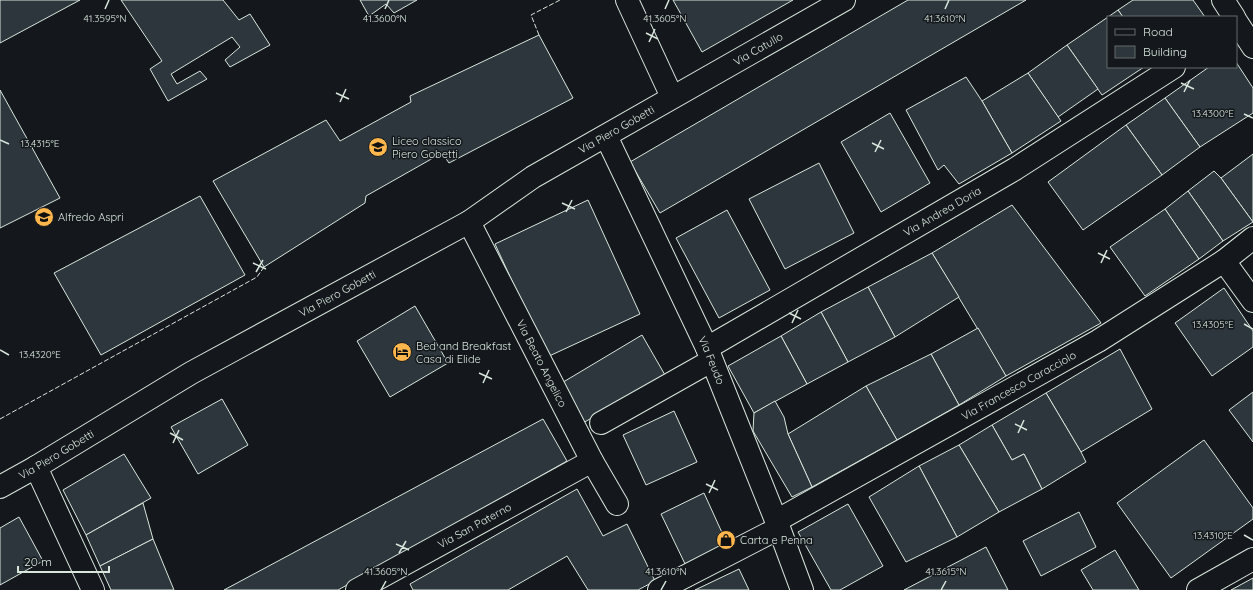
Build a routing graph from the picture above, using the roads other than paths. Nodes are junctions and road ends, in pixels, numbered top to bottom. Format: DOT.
graph roads {
  1 [pos="627,0"];
  2 [pos="844,0"];
  3 [pos="1223,0"];
  4 [pos="1232,16"];
  5 [pos="1237,24"];
  6 [pos="1253,47"];
  7 [pos="1172,68"];
  8 [pos="672,97"];
  9 [pos="606,136"];
  10 [pos="469,222"];
  11 [pos="1253,238"];
  12 [pos="1224,261"];
  13 [pos="1253,301"];
  14 [pos="709,355"];
  15 [pos="601,423"];
  16 [pos="592,461"];
  17 [pos="36,467"];
  18 [pos="0,487"];
  19 [pos="617,504"];
  20 [pos="778,524"];
  21 [pos="1253,559"];
  22 [pos="94,590"];
  23 [pos="357,590"];
  24 [pos="659,590"];
  25 [pos="802,590"];
  26 [pos="1198,590"];
  1 -- 8 [label="street"];
  2 -- 8 [label="street, Via Catullo"];
  3 -- 4 [label="street"];
  5 -- 6 [label="street"];
  7 -- 14 [label="street, Via Andrea Doria"];
  8 -- 9 [label="street, Via Piero Gobetti"];
  9 -- 10 [label="street, Via Piero Gobetti"];
  9 -- 14 [label="street, Via Feudo"];
  10 -- 16 [label="street, Via Beato Angelico"];
  10 -- 17 [label="street, Via Piero Gobetti"];
  11 -- 12 [label="street, Via Francesco Caracciolo"];
  12 -- 13 [label="street"];
  12 -- 20 [label="street, Via Francesco Caracciolo"];
  14 -- 15 [label="street, Via Andrea Doria"];
  14 -- 20 [label="street, Via Feudo"];
  16 -- 19 [label="street, Via Beato Angelico"];
  16 -- 23 [label="street, Via San Paterno"];
  17 -- 18 [label="street, Via Piero Gobetti"];
  17 -- 22 [label="street"];
  20 -- 24 [label="street, Via Francesco Caracciolo"];
  20 -- 25 [label="street, Via Feudo"];
  21 -- 26 [label="street"];
}
